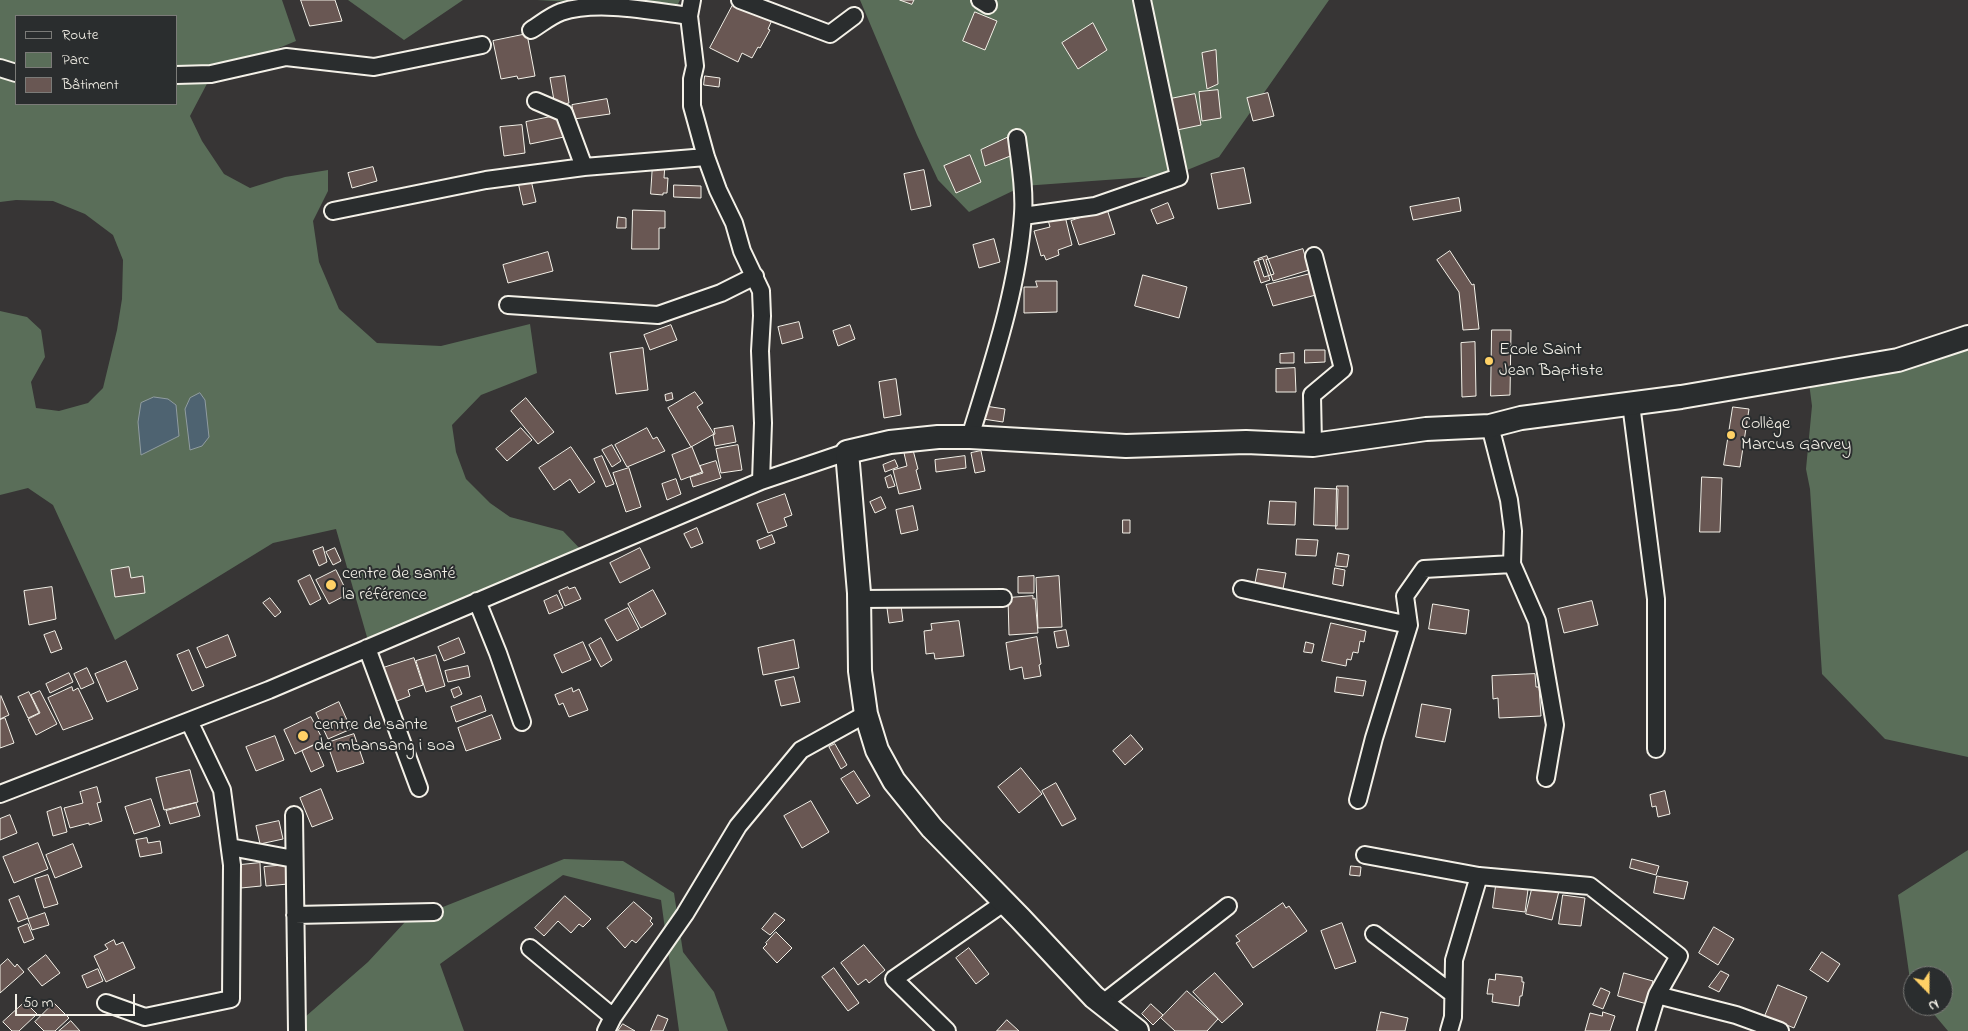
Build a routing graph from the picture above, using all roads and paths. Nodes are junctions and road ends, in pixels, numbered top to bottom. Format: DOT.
graph roads {
  1 [pos="740,0"];
  2 [pos="1142,0"];
  3 [pos="690,8"];
  4 [pos="854,16"];
  5 [pos="531,30"];
  6 [pos="482,45"];
  7 [pos="0,68"];
  8 [pos="15,73"];
  9 [pos="178,75"];
  10 [pos="536,101"];
  11 [pos="1017,138"];
  12 [pos="706,157"];
  13 [pos="584,167"];
  14 [pos="333,211"];
  15 [pos="1023,216"];
  16 [pos="1314,256"];
  17 [pos="755,276"];
  18 [pos="508,305"];
  19 [pos="1968,337"];
  20 [pos="1631,404"];
  21 [pos="1490,426"];
  22 [pos="970,437"];
  23 [pos="1313,445"];
  24 [pos="848,452"];
  25 [pos="761,480"];
  26 [pos="1512,564"];
  27 [pos="1242,589"];
  28 [pos="1003,598"];
  29 [pos="859,599"];
  30 [pos="477,601"];
  31 [pos="1409,625"];
  32 [pos="367,648"];
  33 [pos="866,714"];
  34 [pos="188,721"];
  35 [pos="522,722"];
  36 [pos="1656,749"];
  37 [pos="1546,778"];
  38 [pos="419,788"];
  39 [pos="0,794"];
  40 [pos="1358,800"];
  41 [pos="294,815"];
  42 [pos="230,847"];
  43 [pos="1365,855"];
  44 [pos="294,859"];
  45 [pos="1479,876"];
  46 [pos="1005,902"];
  47 [pos="1228,906"];
  48 [pos="434,912"];
  49 [pos="295,915"];
  50 [pos="1374,934"];
  51 [pos="530,948"];
  52 [pos="1453,994"];
  53 [pos="1657,996"];
  54 [pos="106,1002"];
  55 [pos="1103,1003"];
  56 [pos="610,1024"];
  57 [pos="1133,1029"];
  58 [pos="297,1031"];
  59 [pos="947,1031"];
  60 [pos="1449,1031"];
  61 [pos="1646,1031"];
  62 [pos="1780,1031"];
  1 -- 4 [label="street"];
  2 -- 15 [label="street"];
  3 -- 5 [label="street"];
  3 -- 12 [label="street"];
  6 -- 9 [label="street"];
  7 -- 8 [label="street"];
  10 -- 13 [label="street"];
  11 -- 15 [label="street"];
  12 -- 13 [label="street"];
  12 -- 17 [label="street"];
  13 -- 14 [label="street"];
  15 -- 22 [label="street"];
  16 -- 23 [label="street"];
  17 -- 18 [label="street"];
  17 -- 25 [label="street"];
  19 -- 20 [label="street"];
  20 -- 21 [label="street"];
  20 -- 36 [label="street"];
  21 -- 23 [label="street"];
  21 -- 26 [label="street"];
  22 -- 23 [label="street"];
  22 -- 24 [label="street"];
  24 -- 25 [label="street"];
  24 -- 29 [label="street"];
  25 -- 30 [label="street"];
  26 -- 31 [label="street"];
  26 -- 37 [label="street"];
  27 -- 31 [label="street"];
  28 -- 29 [label="street"];
  29 -- 33 [label="street"];
  30 -- 32 [label="street"];
  30 -- 35 [label="street"];
  31 -- 40 [label="street"];
  32 -- 34 [label="street"];
  32 -- 38 [label="street"];
  33 -- 46 [label="street"];
  33 -- 56 [label="street"];
  34 -- 39 [label="street"];
  34 -- 42 [label="street"];
  41 -- 44 [label="street"];
  42 -- 44 [label="street"];
  42 -- 54 [label="street"];
  43 -- 45 [label="street"];
  44 -- 49 [label="street"];
  45 -- 52 [label="street"];
  45 -- 53 [label="street"];
  46 -- 55 [label="street"];
  46 -- 59 [label="street"];
  47 -- 55 [label="street"];
  48 -- 49 [label="street"];
  49 -- 58 [label="street"];
  50 -- 52 [label="street"];
  51 -- 56 [label="street"];
  52 -- 60 [label="street"];
  53 -- 61 [label="street"];
  53 -- 62 [label="street"];
  55 -- 57 [label="street"];
}
